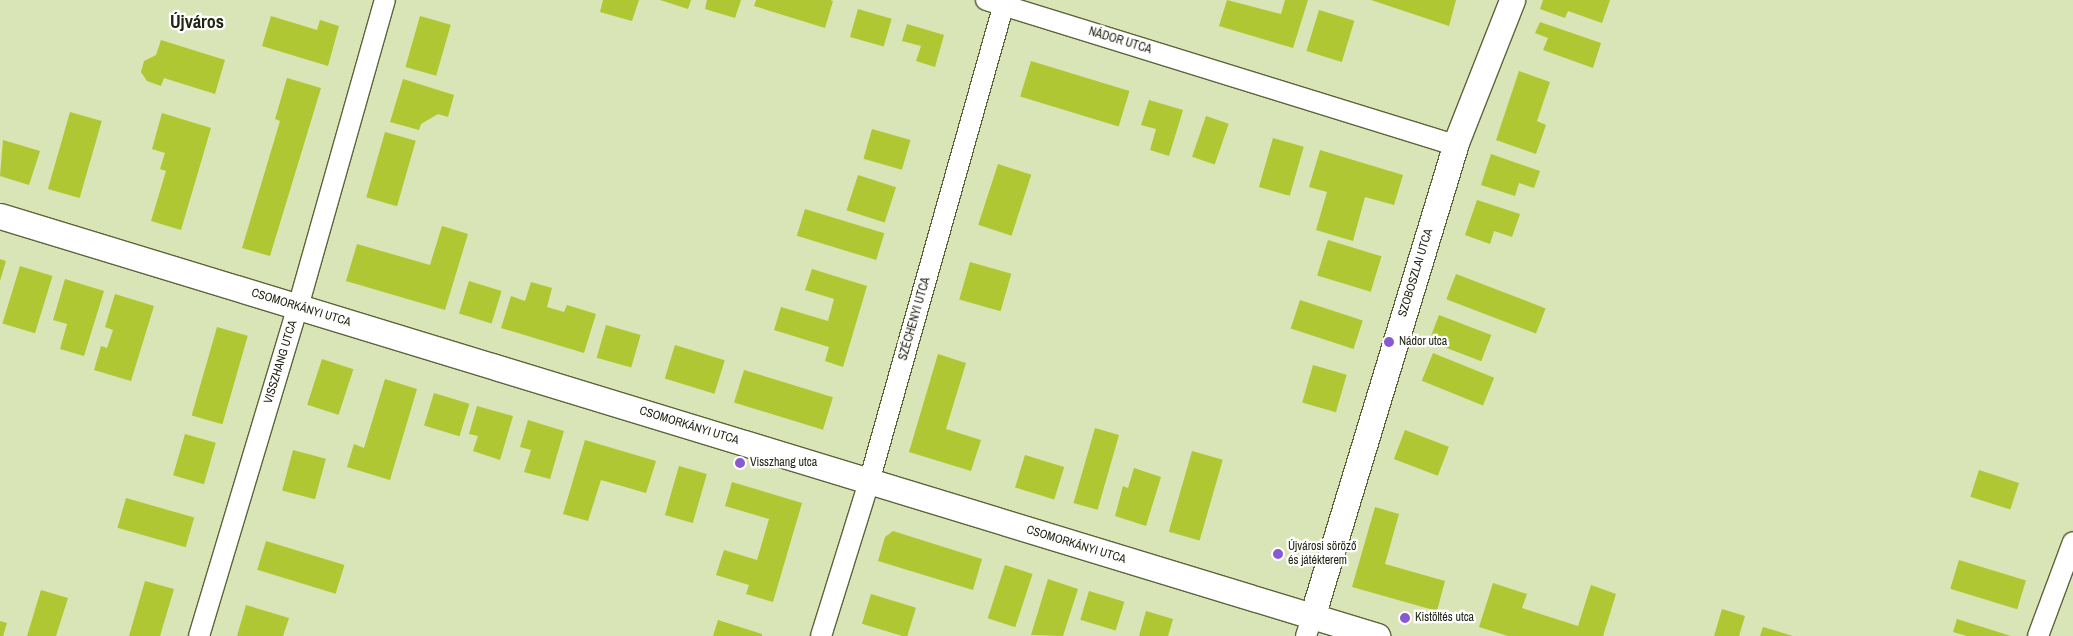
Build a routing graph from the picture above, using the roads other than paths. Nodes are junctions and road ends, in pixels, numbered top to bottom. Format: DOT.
graph roads {
  1 [pos="385,0"];
  2 [pos="1512,0"];
  3 [pos="998,2"];
  4 [pos="1455,145"];
  5 [pos="0,216"];
  6 [pos="298,307"];
  7 [pos="869,482"];
  8 [pos="2073,542"];
  9 [pos="1309,626"];
  10 [pos="198,636"];
  11 [pos="821,636"];
  12 [pos="1377,636"];
  13 [pos="2038,636"];
  1 -- 6 [label="street, VISSZHANG UTCA"];
  2 -- 4 [label="street, SZOBOSZLAI UTCA"];
  3 -- 4 [label="street, NÁDOR UTCA"];
  3 -- 7 [label="street, SZÉCHENYI UTCA"];
  4 -- 9 [label="street, SZOBOSZLAI UTCA"];
  5 -- 6 [label="street, CSOMORKÁNYI UTCA"];
  6 -- 7 [label="street, CSOMORKÁNYI UTCA"];
  6 -- 10 [label="street, VISSZHANG UTCA"];
  7 -- 9 [label="street, CSOMORKÁNYI UTCA"];
  7 -- 11 [label="street, SZÉCHENYI UTCA"];
  8 -- 13 [label="street"];
  9 -- 12 [label="street, CSOMORKÁNYI UTCA"];
}
